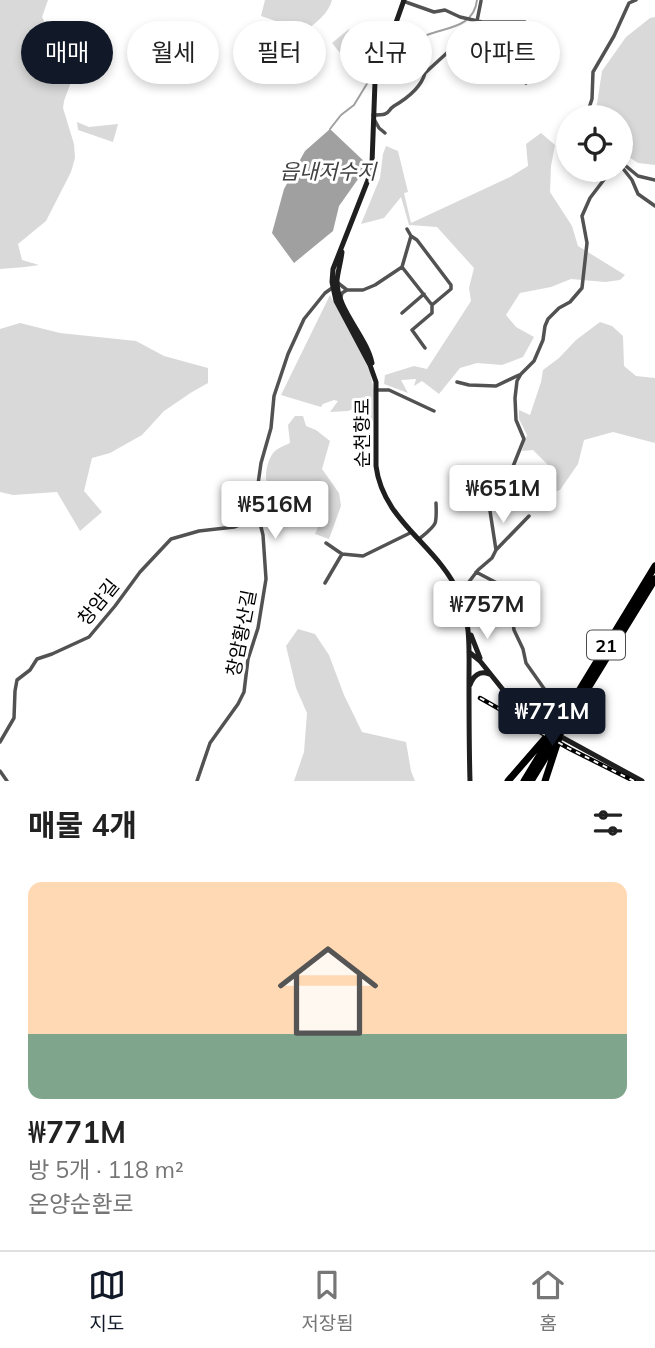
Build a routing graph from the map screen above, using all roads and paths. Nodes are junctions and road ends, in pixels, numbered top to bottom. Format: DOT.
graph roads {
  1 [pos="403,0"];
  2 [pos="636,0"];
  3 [pos="481,1"];
  4 [pos="628,2"];
  5 [pos="480,21"];
  6 [pos="446,54"];
  7 [pos="590,105"];
  8 [pos="373,117"];
  9 [pos="385,134"];
  10 [pos="633,172"];
  11 [pos="655,180"];
  12 [pos="602,182"];
  13 [pos="633,182"];
  14 [pos="655,206"];
  15 [pos="407,229"];
  16 [pos="411,236"];
  17 [pos="344,242"];
  18 [pos="402,267"];
  19 [pos="337,280"];
  20 [pos="332,288"];
  21 [pos="347,290"];
  22 [pos="424,295"];
  23 [pos="342,302"];
  24 [pos="432,305"];
  25 [pos="402,313"];
  26 [pos="425,348"];
  27 [pos="374,373"];
  28 [pos="521,374"];
  29 [pos="457,382"];
  30 [pos="377,390"];
  31 [pos="434,411"];
  32 [pos="436,503"];
  33 [pos="528,516"];
  34 [pos="258,518"];
  35 [pos="412,532"];
  36 [pos="419,540"];
  37 [pos="326,542"];
  38 [pos="496,550"];
  39 [pos="342,554"];
  40 [pos="655,566"];
  41 [pos="476,572"];
  42 [pos="655,579"];
  43 [pos="325,583"];
  44 [pos="459,594"];
  45 [pos="468,624"];
  46 [pos="469,652"];
  47 [pos="485,667"];
  48 [pos="494,677"];
  49 [pos="469,688"];
  50 [pos="534,722"];
  51 [pos="561,726"];
  52 [pos="0,742"];
  53 [pos="548,747"];
  54 [pos="0,771"];
  55 [pos="7,781"];
  56 [pos="197,781"];
  57 [pos="470,781"];
  58 [pos="508,781"];
  59 [pos="524,781"];
  60 [pos="531,781"];
  61 [pos="545,781"];
  62 [pos="642,781"];
  1 -- 5 [label="street"];
  1 -- 8 [label="main road"];
  2 -- 4 [label="street"];
  3 -- 5 [label="street"];
  4 -- 7 [label="street"];
  6 -- 8 [label="street"];
  8 -- 9 [label="street"];
  8 -- 17 [label="main road"];
  10 -- 11 [label="street"];
  12 -- 28 [label="street"];
  13 -- 14 [label="street"];
  15 -- 16 [label="street"];
  16 -- 18 [label="street"];
  16 -- 24 [label="street"];
  17 -- 19 [label="main road"];
  17 -- 20 [label="main road"];
  18 -- 21 [label="street"];
  18 -- 22 [label="street"];
  19 -- 21 [label="street"];
  19 -- 23 [label="main road"];
  20 -- 27 [label="main road, 순천향로"];
  20 -- 34 [label="street, 창암황산길"];
  21 -- 23 [label="street"];
  22 -- 24 [label="street"];
  22 -- 25 [label="street"];
  23 -- 27 [label="main road"];
  24 -- 26 [label="street"];
  27 -- 30 [label="main road, 순천향로"];
  28 -- 29 [label="street"];
  28 -- 38 [label="street"];
  30 -- 31 [label="street"];
  30 -- 35 [label="main road, 순천향로"];
  32 -- 36 [label="street"];
  33 -- 38 [label="street"];
  34 -- 52 [label="street, 창암길"];
  34 -- 56 [label="street, 창암황산길"];
  35 -- 36 [label="main road, 순천향로"];
  35 -- 39 [label="street"];
  36 -- 44 [label="main road, 순천향로"];
  37 -- 39 [label="street"];
  38 -- 41 [label="street"];
  39 -- 43 [label="street"];
  40 -- 51 [label="highway, 21"];
  41 -- 44 [label="street"];
  41 -- 50 [label="street"];
  42 -- 51 [label="highway, 21"];
  44 -- 45 [label="main road, 순천향로"];
  45 -- 46 [label="main road, 순천향로"];
  45 -- 47 [label="main road"];
  46 -- 47 [label="main road"];
  46 -- 49 [label="main road, 순천향로"];
  47 -- 48 [label="main road"];
  48 -- 49 [label="main road"];
  48 -- 50 [label="main road"];
  49 -- 57 [label="main road, 순천향로"];
  50 -- 62 [label="main road"];
  51 -- 53 [label="highway, 21"];
  53 -- 58 [label="highway"];
  53 -- 59 [label="highway, 21"];
  53 -- 60 [label="highway, 21"];
  53 -- 61 [label="highway"];
  54 -- 55 [label="street"];
}
